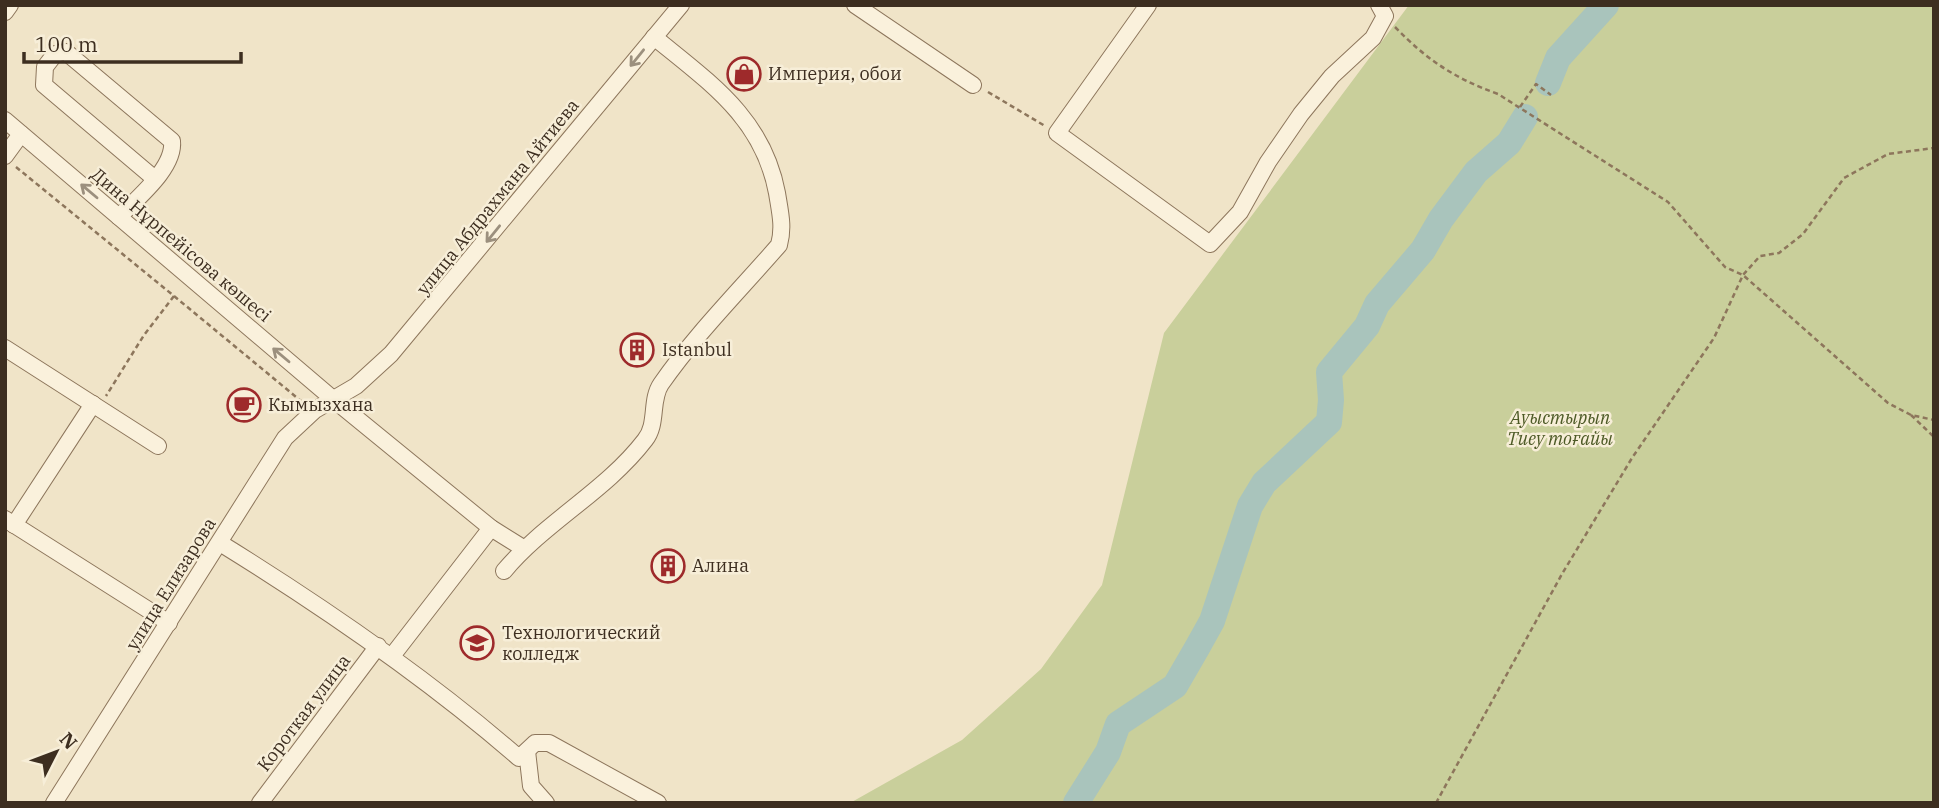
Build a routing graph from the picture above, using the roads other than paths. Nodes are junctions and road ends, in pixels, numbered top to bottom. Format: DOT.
graph roads {
  1 [pos="10,5"];
  2 [pos="681,5"];
  3 [pos="855,5"];
  4 [pos="1148,5"];
  5 [pos="1382,11"];
  6 [pos="5,12"];
  7 [pos="654,37"];
  8 [pos="972,85"];
  9 [pos="5,120"];
  10 [pos="21,134"];
  11 [pos="10,162"];
  12 [pos="155,179"];
  13 [pos="120,217"];
  14 [pos="5,348"];
  15 [pos="332,399"];
  16 [pos="93,404"];
  17 [pos="158,446"];
  18 [pos="10,522"];
  19 [pos="491,528"];
  20 [pos="220,543"];
  21 [pos="523,548"];
  22 [pos="504,571"];
  23 [pos="169,623"];
  24 [pos="378,646"];
  25 [pos="393,656"];
  26 [pos="523,755"];
  27 [pos="649,801"];
  28 [pos="57,802"];
  29 [pos="544,802"];
  30 [pos="260,803"];
  1 -- 6 [label="street"];
  2 -- 7 [label="street, улица Абдрахмана Айтиева"];
  3 -- 8 [label="street"];
  4 -- 5 [label="street"];
  7 -- 15 [label="street, улица Абдрахмана Айтиева, one-way"];
  7 -- 21 [label="street"];
  9 -- 10 [label="street, Дина Нұрпейісова көшесі"];
  10 -- 11 [label="street"];
  13 -- 10 [label="street, Дина Нұрпейісова көшесі, one-way"];
  12 -- 12 [label="street"];
  12 -- 13 [label="street"];
  15 -- 13 [label="street, Дина Нұрпейісова көшесі, one-way"];
  14 -- 16 [label="street"];
  15 -- 19 [label="street, Дина Нұрпейісова көшесі"];
  15 -- 20 [label="street, улица Елизарова"];
  16 -- 17 [label="street"];
  16 -- 18 [label="street"];
  18 -- 23 [label="street"];
  19 -- 21 [label="street"];
  19 -- 25 [label="street"];
  20 -- 23 [label="street, улица Елизарова"];
  20 -- 24 [label="street"];
  21 -- 22 [label="street"];
  23 -- 28 [label="street, улица Елизарова"];
  24 -- 25 [label="street"];
  24 -- 30 [label="street, Короткая улица"];
  25 -- 26 [label="street"];
  26 -- 27 [label="street"];
  26 -- 29 [label="street"];
}
